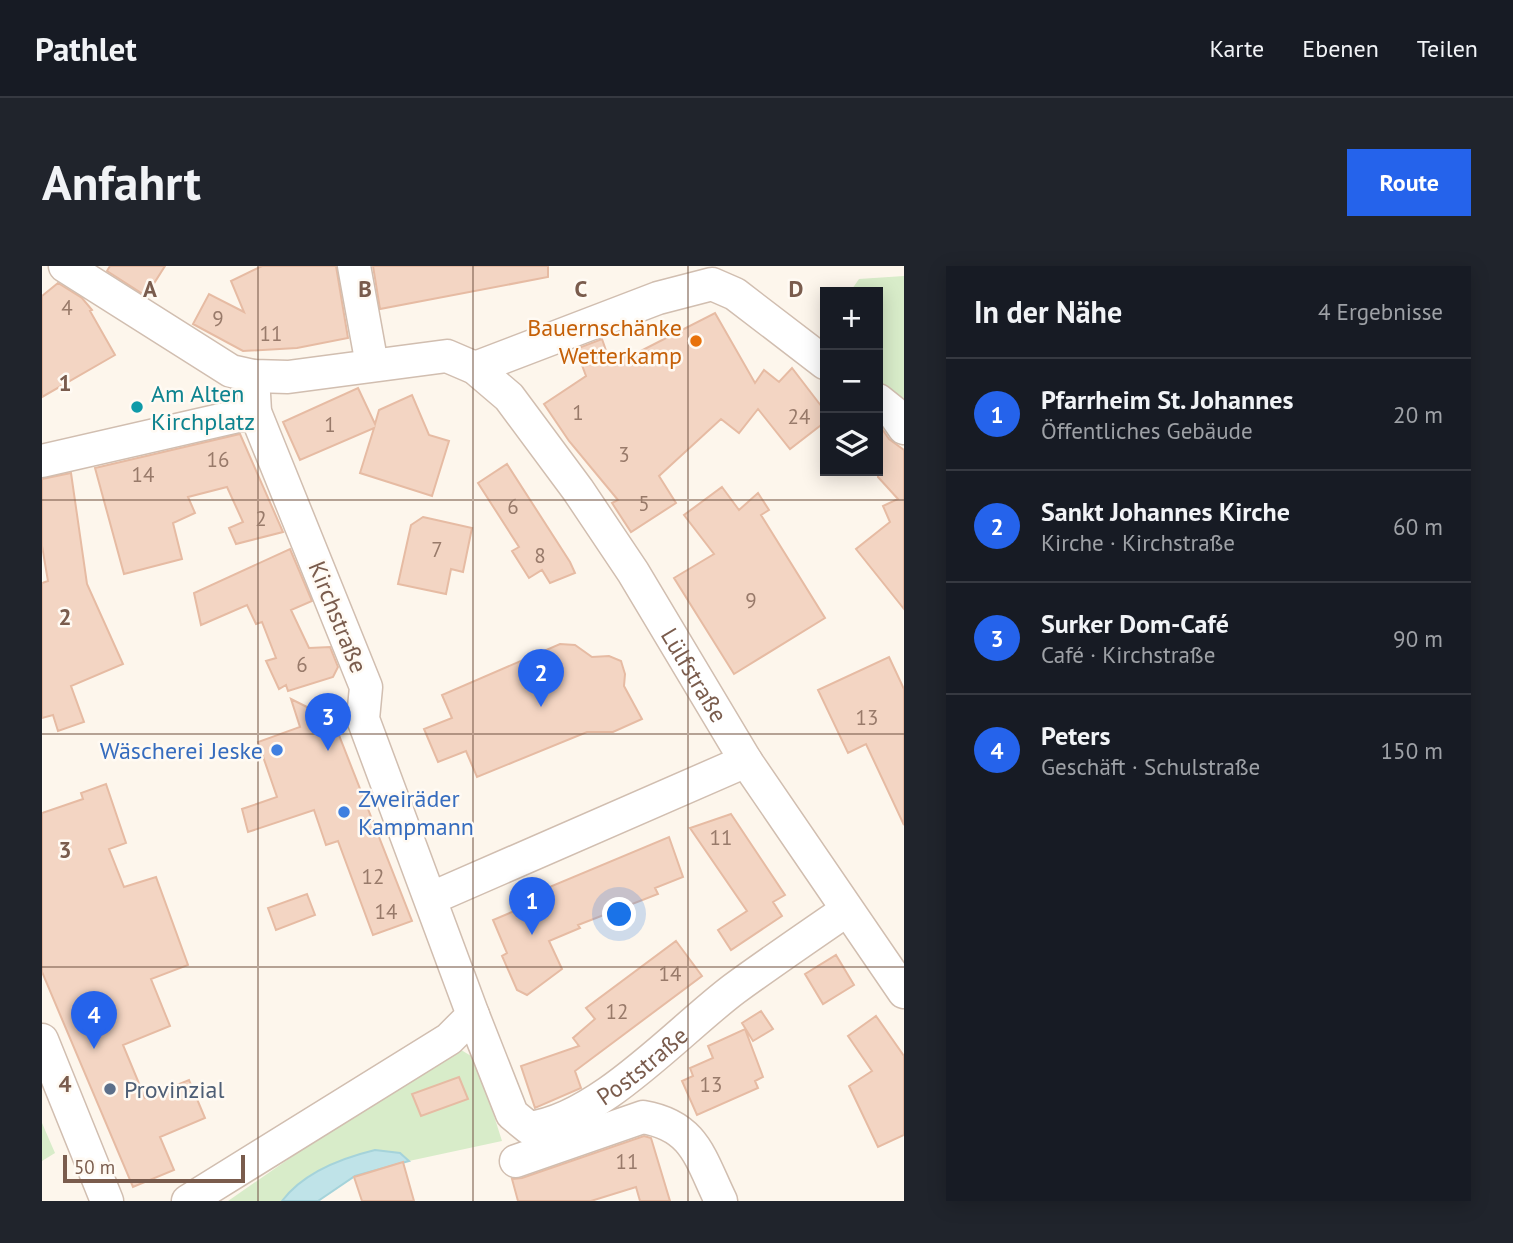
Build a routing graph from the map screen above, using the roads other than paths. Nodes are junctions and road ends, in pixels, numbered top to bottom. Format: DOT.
graph roads {
  1 [pos="65,266"];
  2 [pos="354,266"];
  3 [pos="714,275"];
  4 [pos="820,359"];
  5 [pos="372,365"];
  6 [pos="475,368"];
  7 [pos="253,376"];
  8 [pos="255,412"];
  9 [pos="42,461"];
  10 [pos="746,761"];
  11 [pos="432,898"];
  12 [pos="847,910"];
  13 [pos="904,992"];
  14 [pos="473,1015"];
  15 [pos="42,1041"];
  16 [pos="516,1161"];
  17 [pos="107,1201"];
  18 [pos="188,1201"];
  19 [pos="721,1201"];
  1 -- 7 [label="street"];
  2 -- 5 [label="street"];
  3 -- 4 [label="street"];
  3 -- 6 [label="street"];
  5 -- 6 [label="street"];
  5 -- 7 [label="street"];
  6 -- 10 [label="street, Lülfstraße"];
  7 -- 8 [label="street, Kirchstraße"];
  8 -- 9 [label="street"];
  8 -- 11 [label="street, Kirchstraße"];
  10 -- 11 [label="street"];
  10 -- 12 [label="street, Lülfstraße"];
  11 -- 14 [label="street, Kirchstraße"];
  12 -- 13 [label="street, Lülfstraße"];
  12 -- 14 [label="street, Poststraße"];
  14 -- 18 [label="street"];
  15 -- 17 [label="street"];
  16 -- 19 [label="street"];
}
